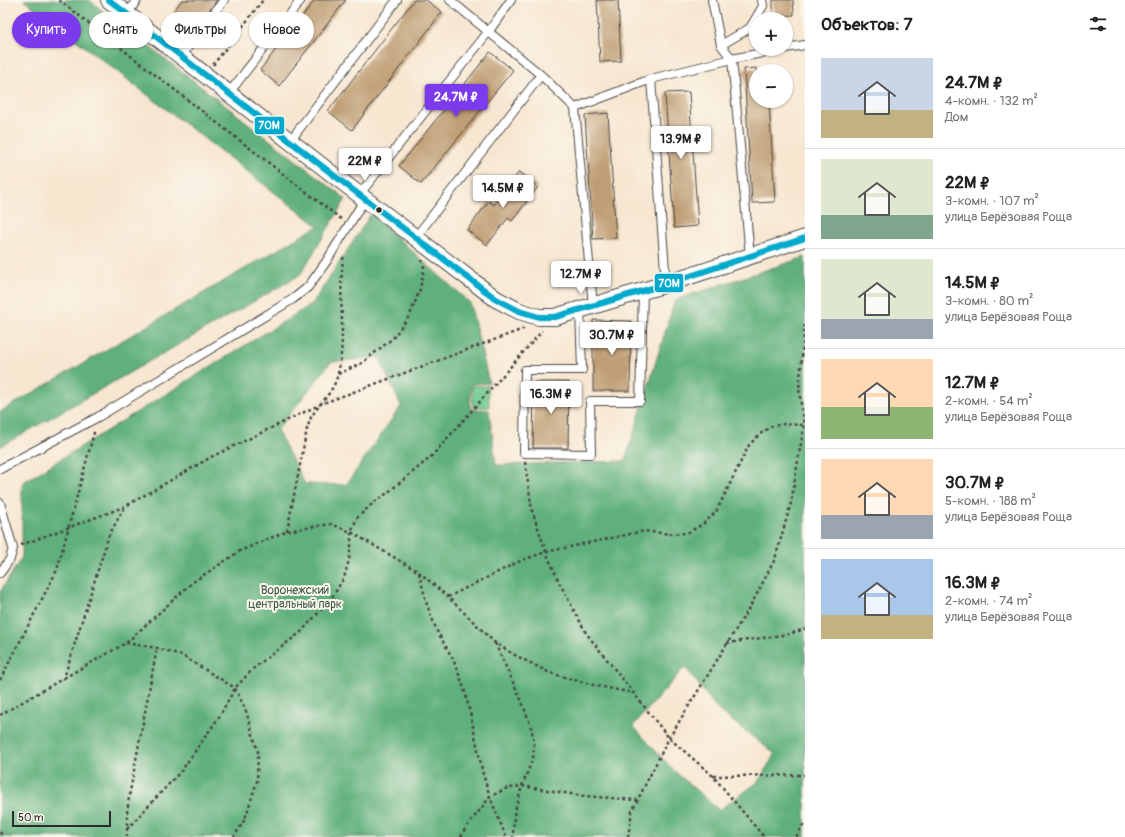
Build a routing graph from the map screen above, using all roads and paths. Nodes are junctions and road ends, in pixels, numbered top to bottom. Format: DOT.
graph roads {
  1 [pos="59,0"];
  2 [pos="109,0"];
  3 [pos="137,0"];
  4 [pos="224,0"];
  5 [pos="263,0"];
  6 [pos="301,0"];
  7 [pos="397,0"];
  8 [pos="450,0"];
  9 [pos="511,0"];
  10 [pos="712,0"];
  11 [pos="762,0"];
  12 [pos="124,12"];
  13 [pos="128,12"];
  14 [pos="489,32"];
  15 [pos="153,34"];
  16 [pos="805,44"];
  17 [pos="721,45"];
  18 [pos="793,47"];
  19 [pos="181,56"];
  20 [pos="749,56"];
  21 [pos="732,59"];
  22 [pos="212,67"];
  23 [pos="541,75"];
  24 [pos="651,79"];
  25 [pos="229,93"];
  26 [pos="575,108"];
  27 [pos="290,141"];
  28 [pos="362,197"];
  29 [pos="349,225"];
  30 [pos="415,238"];
  31 [pos="805,238"];
  32 [pos="345,248"];
  33 [pos="750,256"];
  34 [pos="422,260"];
  35 [pos="666,284"];
  36 [pos="642,291"];
  37 [pos="587,308"];
  38 [pos="555,317"];
  39 [pos="533,325"];
  40 [pos="805,325"];
  41 [pos="338,374"];
  42 [pos="321,404"];
  43 [pos="98,417"];
  44 [pos="804,425"];
  45 [pos="524,454"];
  46 [pos="0,469"];
  47 [pos="0,503"];
  48 [pos="124,507"];
  49 [pos="70,526"];
  50 [pos="287,531"];
  51 [pos="352,532"];
  52 [pos="13,548"];
  53 [pos="546,552"];
  54 [pos="419,572"];
  55 [pos="0,574"];
  56 [pos="448,597"];
  57 [pos="805,628"];
  58 [pos="495,642"];
  59 [pos="126,643"];
  60 [pos="727,643"];
  61 [pos="157,648"];
  62 [pos="64,678"];
  63 [pos="0,680"];
  64 [pos="235,688"];
  65 [pos="633,693"];
  66 [pos="0,716"];
  67 [pos="669,738"];
  68 [pos="805,775"];
  69 [pos="713,776"];
  70 [pos="522,786"];
  71 [pos="490,797"];
  72 [pos="637,800"];
  73 [pos="805,822"];
  74 [pos="127,829"];
  75 [pos="0,832"];
  76 [pos="3,837"];
  77 [pos="127,837"];
  78 [pos="234,837"];
  79 [pos="461,837"];
  80 [pos="506,837"];
  81 [pos="513,837"];
  82 [pos="628,837"];
  83 [pos="764,837"];
  84 [pos="796,837"];
  1 -- 29 [label="path"];
  2 -- 12 [label="street"];
  3 -- 13 [label="lane"];
  4 -- 19 [label="lane"];
  5 -- 22 [label="path"];
  6 -- 25 [label="lane"];
  7 -- 27 [label="lane"];
  8 -- 14 [label="lane"];
  9 -- 14 [label="lane"];
  10 -- 17 [label="lane"];
  11 -- 17 [label="lane"];
  14 -- 23 [label="lane"];
  14 -- 28 [label="lane"];
  15 -- 19 [label="street"];
  16 -- 18 [label="lane"];
  17 -- 21 [label="lane"];
  19 -- 25 [label="street"];
  20 -- 21 [label="lane"];
  21 -- 24 [label="lane"];
  21 -- 33 [label="lane"];
  23 -- 26 [label="lane"];
  23 -- 30 [label="lane"];
  24 -- 26 [label="lane"];
  24 -- 35 [label="lane"];
  25 -- 27 [label="street"];
  26 -- 37 [label="lane"];
  27 -- 28 [label="street"];
  28 -- 29 [label="lane"];
  28 -- 30 [label="street"];
  29 -- 43 [label="lane"];
  30 -- 38 [label="street"];
  31 -- 33 [label="street"];
  32 -- 41 [label="path"];
  33 -- 35 [label="street"];
  34 -- 41 [label="path"];
  35 -- 36 [label="street"];
  36 -- 37 [label="street"];
  36 -- 45 [label="lane"];
  37 -- 38 [label="street"];
  37 -- 45 [label="lane"];
  38 -- 51 [label="path"];
  39 -- 42 [label="path"];
  40 -- 44 [label="path"];
  41 -- 42 [label="path"];
  42 -- 48 [label="path"];
  42 -- 50 [label="path"];
  43 -- 46 [label="lane"];
  43 -- 49 [label="path"];
  44 -- 53 [label="path"];
  44 -- 60 [label="path"];
  45 -- 53 [label="path"];
  47 -- 52 [label="lane"];
  48 -- 49 [label="path"];
  48 -- 62 [label="path"];
  49 -- 52 [label="path"];
  49 -- 63 [label="path"];
  50 -- 51 [label="path"];
  50 -- 59 [label="path"];
  51 -- 54 [label="path"];
  51 -- 64 [label="path"];
  52 -- 55 [label="lane"];
  53 -- 56 [label="path"];
  53 -- 65 [label="path"];
  54 -- 56 [label="path"];
  54 -- 71 [label="path"];
  56 -- 58 [label="path"];
  57 -- 60 [label="path"];
  58 -- 65 [label="path"];
  58 -- 70 [label="path"];
  59 -- 61 [label="path"];
  59 -- 62 [label="path"];
  60 -- 67 [label="path"];
  61 -- 64 [label="path"];
  61 -- 74 [label="path"];
  62 -- 66 [label="path"];
  64 -- 74 [label="path"];
  64 -- 78 [label="path"];
  65 -- 67 [label="path"];
  67 -- 69 [label="path"];
  67 -- 72 [label="path"];
  68 -- 69 [label="path"];
  69 -- 83 [label="path"];
  70 -- 71 [label="path"];
  70 -- 72 [label="path"];
  70 -- 81 [label="path"];
  71 -- 79 [label="path"];
  71 -- 80 [label="path"];
  72 -- 82 [label="path"];
  73 -- 84 [label="path"];
  74 -- 77 [label="path"];
  75 -- 76 [label="path"];
}
